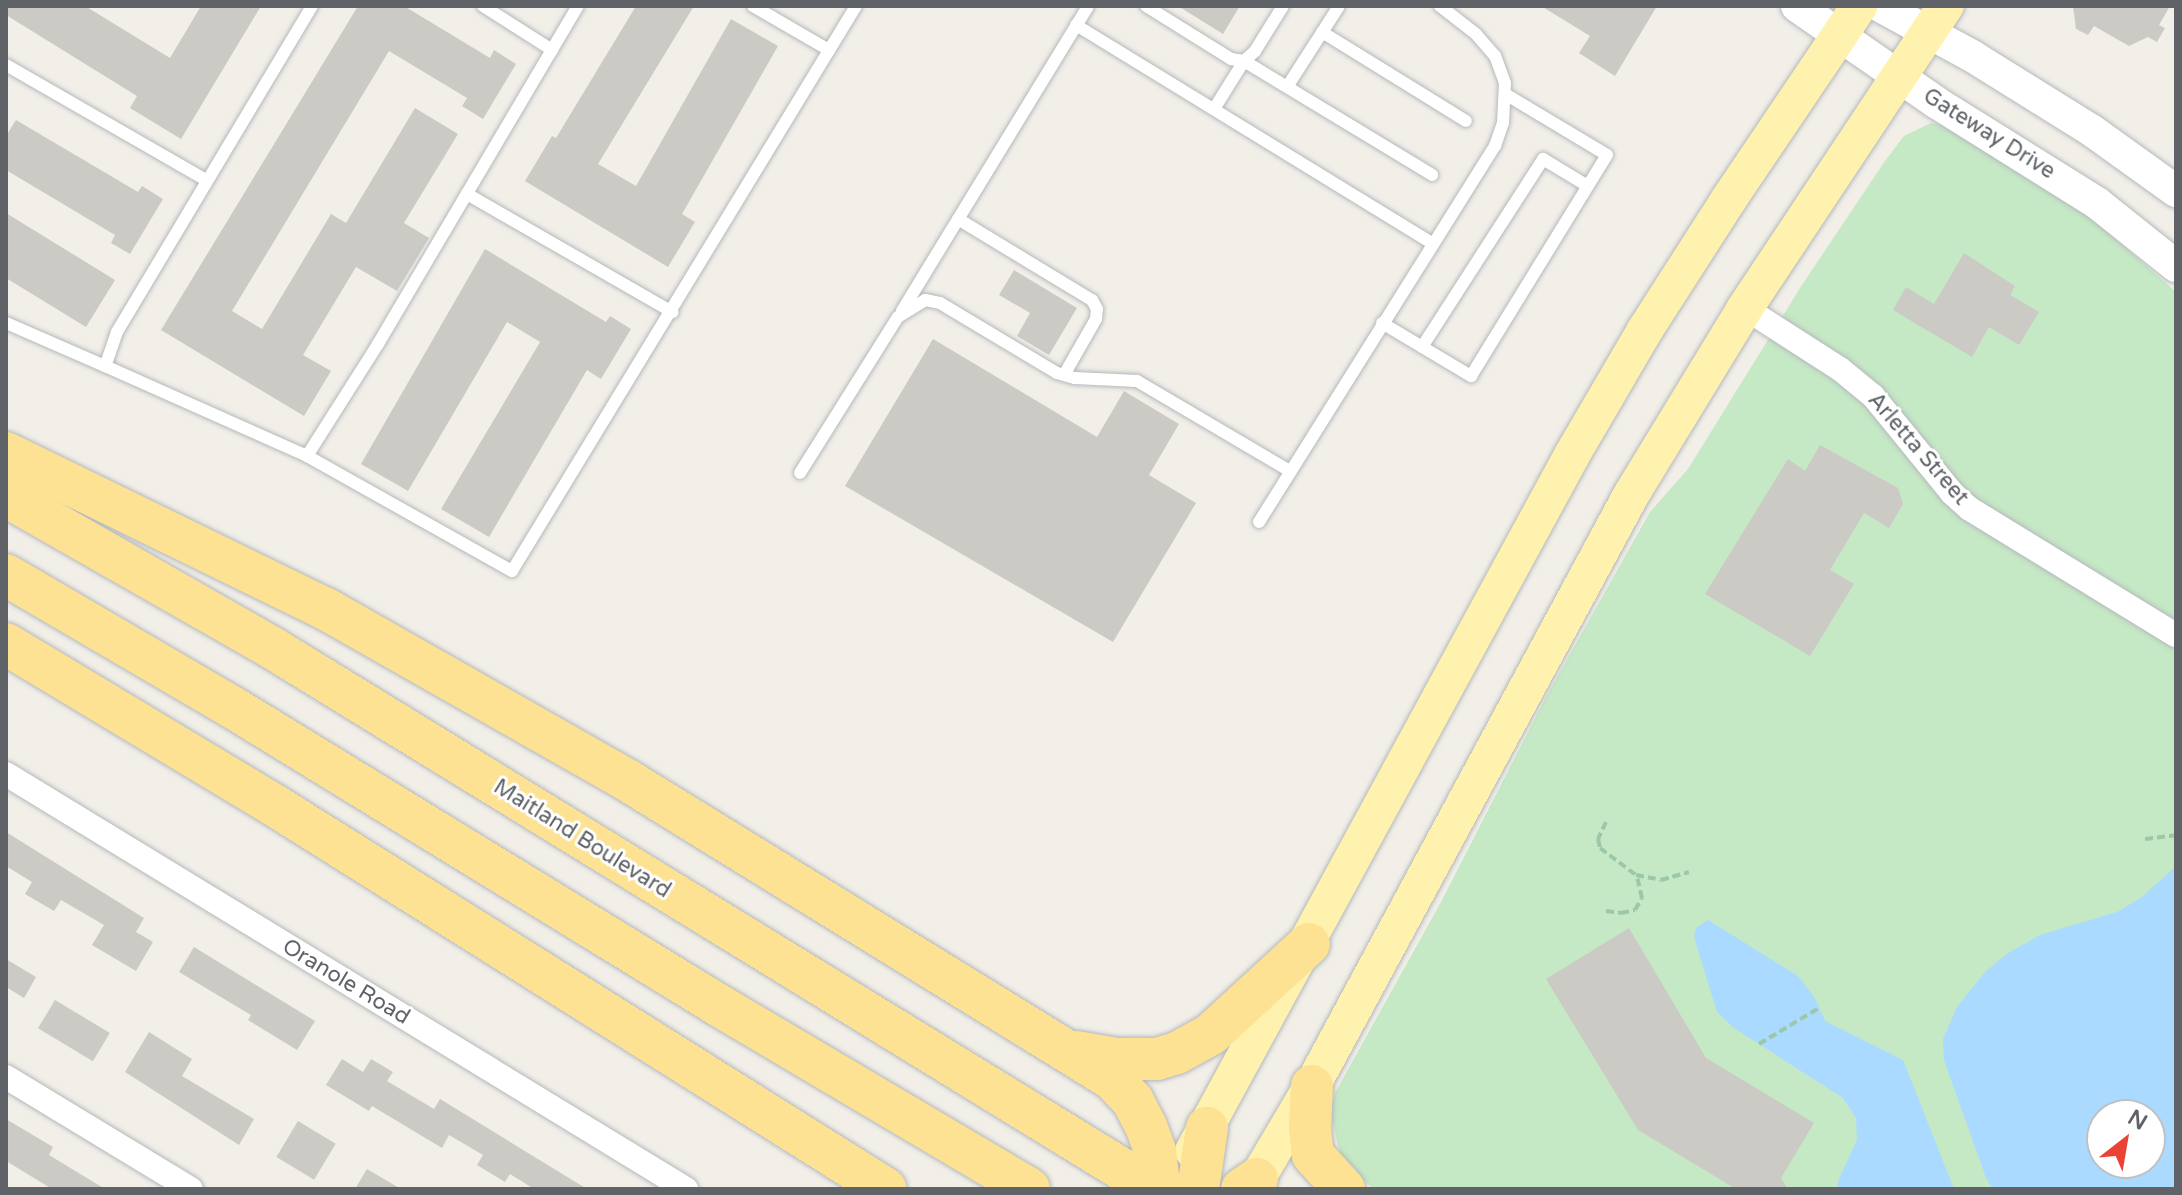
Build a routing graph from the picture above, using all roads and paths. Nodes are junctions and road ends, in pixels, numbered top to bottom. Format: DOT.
graph roads {
  1 [pos="312,6"];
  2 [pos="483,6"];
  3 [pos="578,6"];
  4 [pos="753,6"];
  5 [pos="856,6"];
  6 [pos="1088,6"];
  7 [pos="1146,6"];
  8 [pos="1283,6"];
  9 [pos="1339,6"];
  10 [pos="1440,6"];
  11 [pos="1797,6"];
  12 [pos="1880,6"];
  13 [pos="1937,19"];
  14 [pos="1850,20"];
  15 [pos="1076,25"];
  16 [pos="1322,32"];
  17 [pos="552,50"];
  18 [pos="829,50"];
  19 [pos="1244,61"];
  20 [pos="6,65"];
  21 [pos="1899,76"];
  22 [pos="1287,87"];
  23 [pos="1505,94"];
  24 [pos="1214,109"];
  25 [pos="1466,121"];
  26 [pos="1432,175"];
  27 [pos="206,180"];
  28 [pos="1588,186"];
  29 [pos="2176,191"];
  30 [pos="467,194"];
  31 [pos="958,219"];
  32 [pos="1432,243"];
  33 [pos="2176,266"];
  34 [pos="1745,308"];
  35 [pos="672,312"];
  36 [pos="898,317"];
  37 [pos="6,323"];
  38 [pos="1382,323"];
  39 [pos="1422,347"];
  40 [pos="105,366"];
  41 [pos="1064,375"];
  42 [pos="6,453"];
  43 [pos="307,456"];
  44 [pos="1290,471"];
  45 [pos="800,473"];
  46 [pos="6,496"];
  47 [pos="1259,522"];
  48 [pos="6,575"];
  49 [pos="2176,635"];
  50 [pos="6,644"];
  51 [pos="6,774"];
  52 [pos="1606,822"];
  53 [pos="2168,835"];
  54 [pos="2176,835"];
  55 [pos="2145,839"];
  56 [pos="1689,872"];
  57 [pos="1636,875"];
  58 [pos="1606,911"];
  59 [pos="1309,944"];
  60 [pos="1819,1008"];
  61 [pos="1759,1044"];
  62 [pos="1062,1050"];
  63 [pos="6,1077"];
  64 [pos="1312,1086"];
  65 [pos="1207,1128"];
  66 [pos="1250,1186"];
  67 [pos="191,1189"];
  68 [pos="686,1189"];
  69 [pos="886,1189"];
  70 [pos="1029,1189"];
  71 [pos="1157,1189"];
  72 [pos="1170,1189"];
  73 [pos="1198,1189"];
  74 [pos="1344,1189"];
  1 -- 27 [label="lane"];
  2 -- 17 [label="lane"];
  3 -- 17 [label="lane"];
  4 -- 18 [label="lane"];
  5 -- 18 [label="lane"];
  6 -- 15 [label="lane"];
  7 -- 19 [label="lane"];
  8 -- 19 [label="lane"];
  9 -- 16 [label="lane"];
  10 -- 23 [label="lane"];
  11 -- 14 [label="street, Gateway Drive"];
  12 -- 13 [label="street"];
  13 -- 21 [label="main road"];
  13 -- 29 [label="street"];
  14 -- 21 [label="street, Gateway Drive"];
  14 -- 59 [label="main road"];
  15 -- 24 [label="lane"];
  15 -- 31 [label="lane"];
  16 -- 22 [label="lane"];
  16 -- 25 [label="lane"];
  17 -- 30 [label="lane"];
  18 -- 35 [label="lane"];
  19 -- 22 [label="lane"];
  19 -- 24 [label="lane"];
  20 -- 27 [label="lane"];
  21 -- 33 [label="street, Gateway Drive"];
  21 -- 34 [label="main road"];
  22 -- 26 [label="lane"];
  23 -- 28 [label="lane"];
  23 -- 32 [label="lane"];
  24 -- 32 [label="lane"];
  27 -- 40 [label="lane"];
  28 -- 39 [label="lane"];
  28 -- 39 [label="lane"];
  30 -- 35 [label="lane"];
  30 -- 43 [label="lane"];
  31 -- 36 [label="lane"];
  31 -- 41 [label="lane"];
  32 -- 38 [label="lane"];
  34 -- 49 [label="street, Arletta Street"];
  34 -- 64 [label="main road"];
  35 -- 43 [label="lane"];
  36 -- 41 [label="lane"];
  36 -- 45 [label="lane"];
  37 -- 40 [label="lane"];
  38 -- 39 [label="lane"];
  38 -- 44 [label="lane"];
  40 -- 43 [label="lane"];
  41 -- 44 [label="lane"];
  42 -- 62 [label="highway"];
  44 -- 47 [label="lane"];
  46 -- 71 [label="highway, Maitland Boulevard"];
  48 -- 70 [label="highway"];
  50 -- 69 [label="highway"];
  51 -- 68 [label="street, Oranole Road"];
  52 -- 57 [label="path"];
  53 -- 54 [label="path"];
  54 -- 55 [label="path"];
  56 -- 57 [label="path"];
  57 -- 58 [label="path"];
  59 -- 62 [label="highway"];
  59 -- 65 [label="main road"];
  60 -- 61 [label="path"];
  62 -- 71 [label="highway"];
  63 -- 67 [label="street"];
  64 -- 66 [label="main road"];
  64 -- 74 [label="highway"];
  65 -- 72 [label="main road"];
  65 -- 73 [label="highway"];
}
